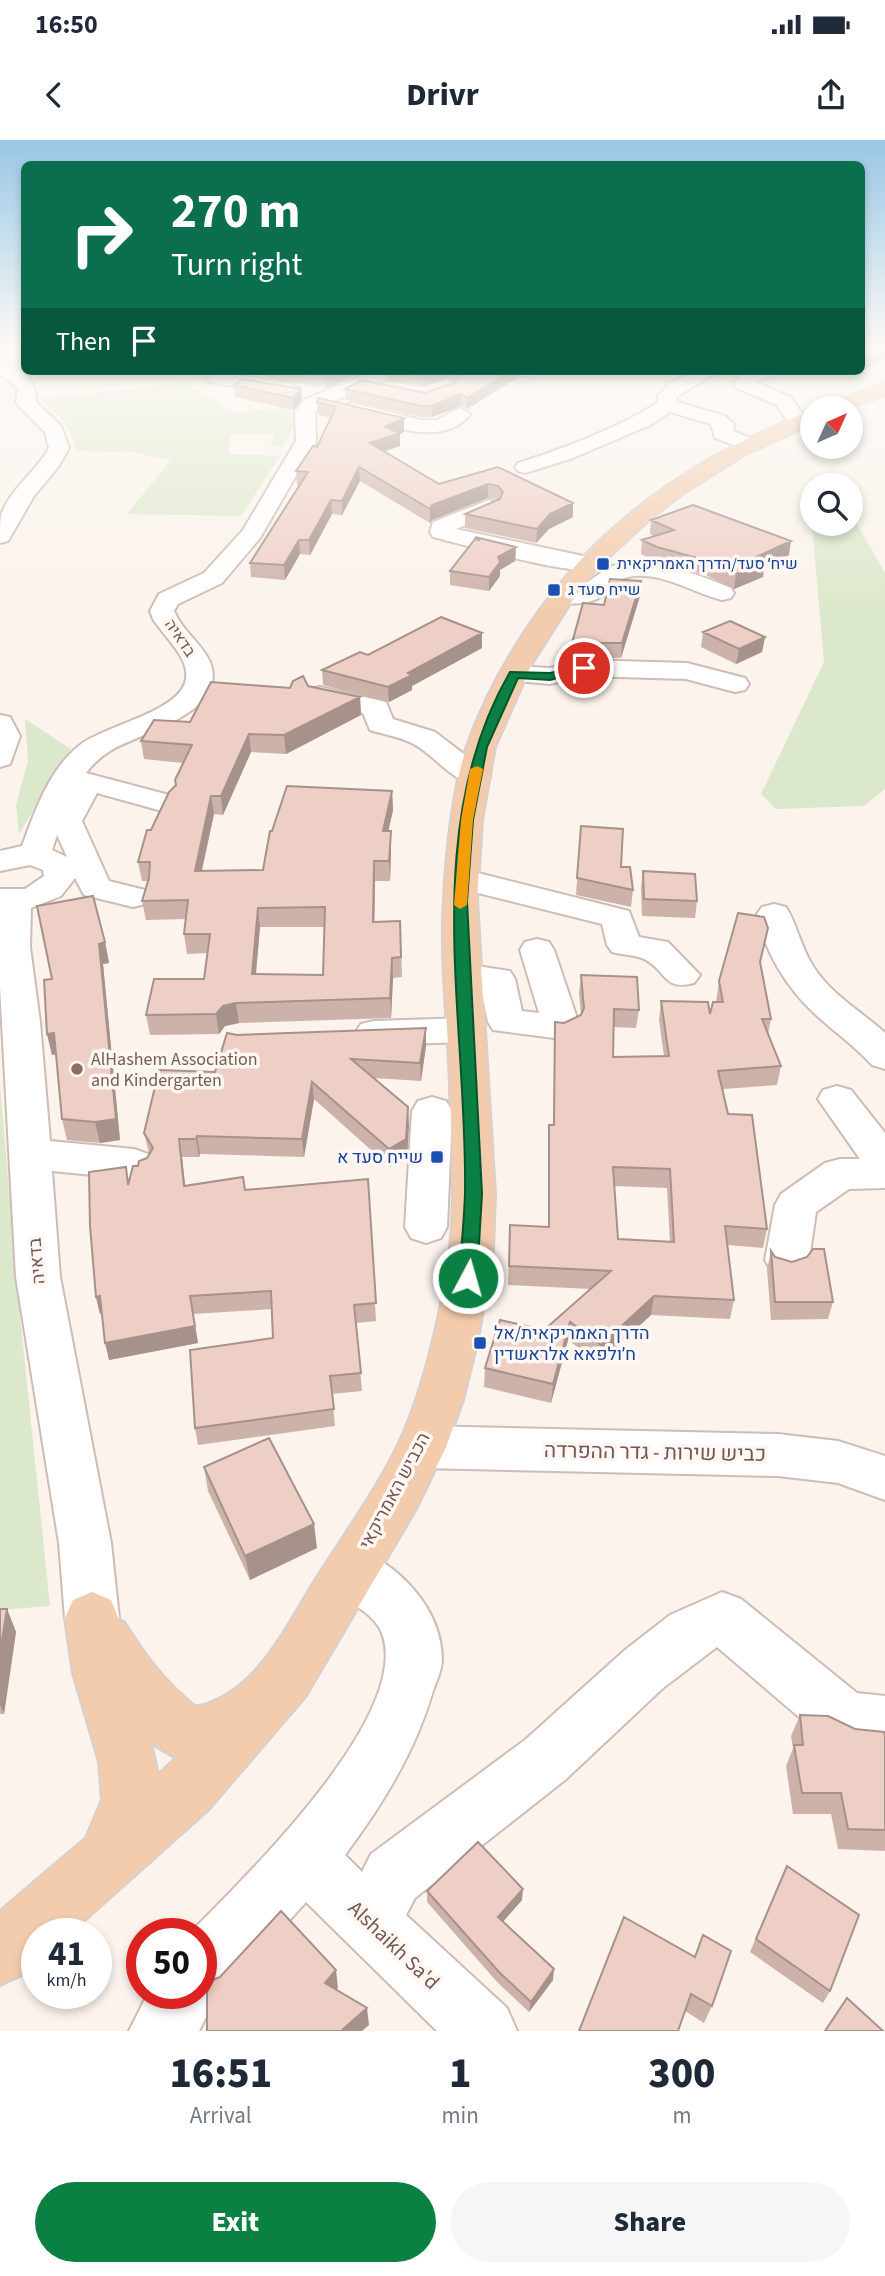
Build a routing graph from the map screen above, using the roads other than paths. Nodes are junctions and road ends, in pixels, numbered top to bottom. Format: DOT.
graph roads {
  1 [pos="55,434"];
  2 [pos="306,434"];
  3 [pos="608,434"];
  4 [pos="723,434"];
  5 [pos="774,434"];
  6 [pos="751,445"];
  7 [pos="525,467"];
  8 [pos="489,507"];
  9 [pos="0,536"];
  10 [pos="588,564"];
  11 [pos="722,593"];
  12 [pos="563,597"];
  13 [pos="514,674"];
  14 [pos="735,684"];
  15 [pos="320,695"];
  16 [pos="0,723"];
  17 [pos="0,758"];
  18 [pos="81,777"];
  19 [pos="475,777"];
  20 [pos="162,802"];
  21 [pos="34,856"];
  22 [pos="0,862"];
  23 [pos="462,879"];
  24 [pos="133,897"];
  25 [pos="8,900"];
  26 [pos="775,914"];
  27 [pos="537,950"];
  28 [pos="463,975"];
  29 [pos="682,975"];
  30 [pos="466,1030"];
  31 [pos="346,1034"];
  32 [pos="885,1056"];
  33 [pos="837,1099"];
  34 [pos="432,1111"];
  35 [pos="30,1154"];
  36 [pos="885,1161"];
  37 [pos="134,1164"];
  38 [pos="451,1169"];
  39 [pos="885,1172"];
  40 [pos="426,1227"];
  41 [pos="787,1260"];
  42 [pos="422,1447"];
  43 [pos="885,1478"];
  44 [pos="351,1570"];
  45 [pos="92,1618"];
  46 [pos="256,1711"];
  47 [pos="885,1724"];
  48 [pos="121,1742"];
  49 [pos="187,1789"];
  50 [pos="306,1858"];
  51 [pos="106,1861"];
  52 [pos="369,1923"];
  53 [pos="217,1951"];
  54 [pos="0,1953"];
  55 [pos="177,2009"];
  56 [pos="191,2009"];
  57 [pos="162,2031"];
  58 [pos="194,2031"];
  59 [pos="484,2031"];
  1 -- 9 [label="street"];
  2 -- 18 [label="street, בדאיה"];
  3 -- 7 [label="street"];
  4 -- 6 [label="street"];
  5 -- 6 [label="main road, הכביש האמריקאי"];
  6 -- 10 [label="main road, הכביש האמריקאי"];
  8 -- 10 [label="street"];
  10 -- 12 [label="main road, הכביש האמריקאי"];
  11 -- 12 [label="street"];
  12 -- 13 [label="main road, הכביש האמריקאי"];
  13 -- 14 [label="street"];
  13 -- 19 [label="main road, הכביש האמריקאי"];
  15 -- 19 [label="street"];
  16 -- 17 [label="street"];
  18 -- 20 [label="street"];
  18 -- 21 [label="street, בדאיה"];
  18 -- 24 [label="street"];
  19 -- 23 [label="main road, הכביש האמריקאי"];
  21 -- 22 [label="street"];
  21 -- 25 [label="street"];
  23 -- 28 [label="main road, הכביש האמריקאי"];
  23 -- 29 [label="street"];
  25 -- 35 [label="street, בדאיה"];
  26 -- 32 [label="street"];
  27 -- 28 [label="street"];
  28 -- 30 [label="main road, הכביש האמריקאי"];
  30 -- 31 [label="street"];
  30 -- 38 [label="main road, הכביש האמריקאי"];
  33 -- 36 [label="street"];
  34 -- 38 [label="street"];
  35 -- 37 [label="street"];
  35 -- 45 [label="street, בדאיה"];
  38 -- 40 [label="street"];
  38 -- 42 [label="main road, הכביש האמריקאי"];
  39 -- 41 [label="street"];
  42 -- 43 [label="street, כביש שירות - גדר ההפרדה"];
  42 -- 44 [label="main road, הכביש האמריקאי"];
  44 -- 46 [label="main road, הכביש האמריקאי"];
  44 -- 50 [label="street"];
  45 -- 46 [label="main road"];
  45 -- 48 [label="main road"];
  46 -- 49 [label="main road, הכביש האמריקאי"];
  47 -- 52 [label="street"];
  48 -- 49 [label="main road"];
  48 -- 51 [label="main road"];
  49 -- 51 [label="main road, הכביש האמריקאי"];
  50 -- 52 [label="street, Alshaikh Sa'd"];
  50 -- 53 [label="street"];
  51 -- 54 [label="main road, הכביש האמריקאי"];
  52 -- 59 [label="street, Alshaikh Sa'd"];
  55 -- 57 [label="street"];
  56 -- 58 [label="street"];
}
